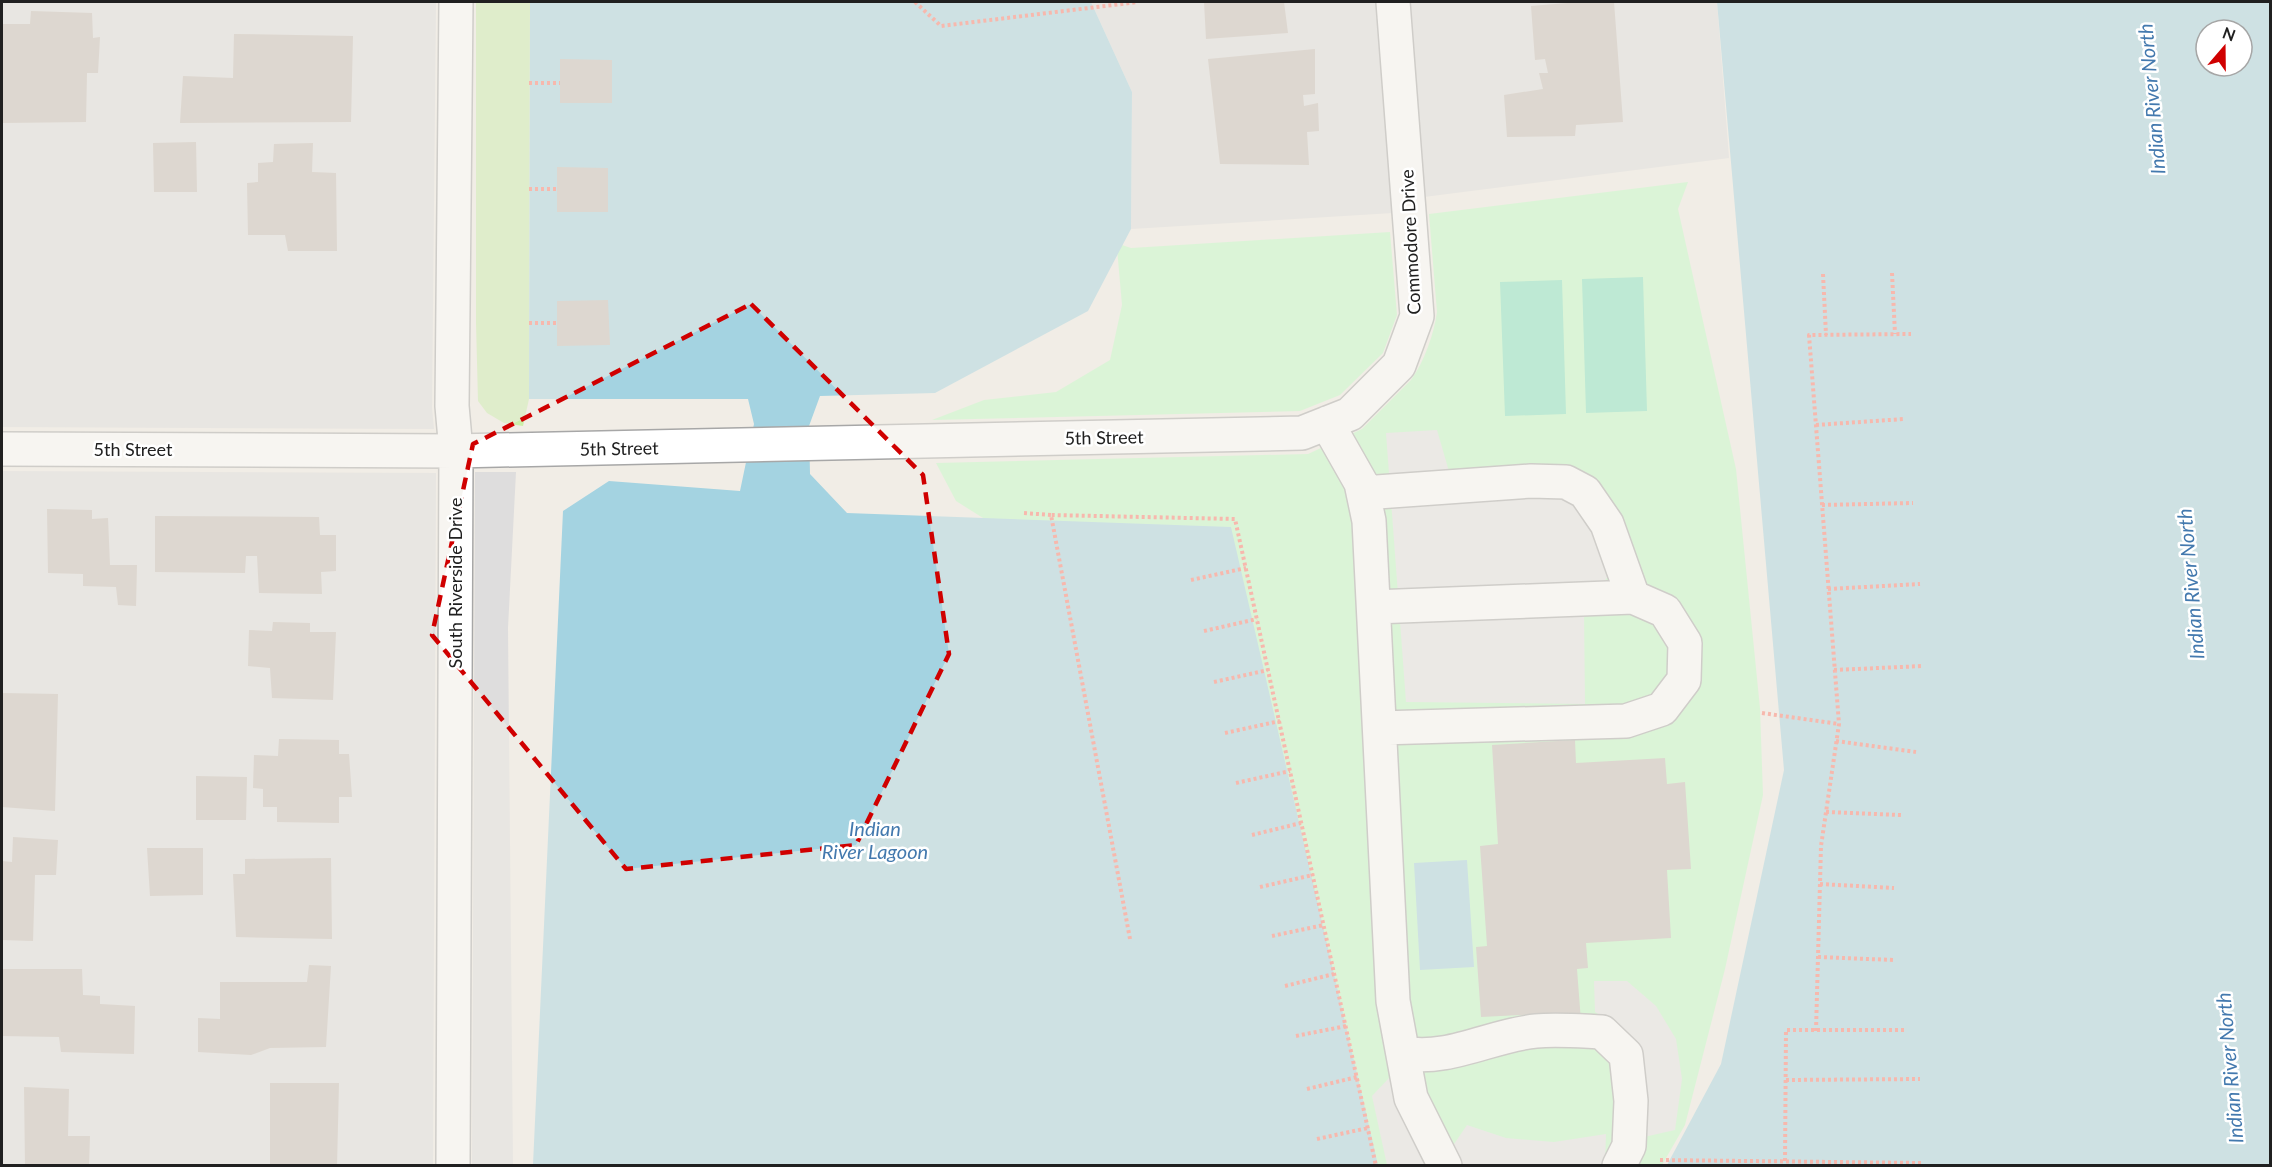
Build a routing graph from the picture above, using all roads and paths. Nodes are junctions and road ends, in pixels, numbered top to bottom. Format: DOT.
graph roads {
  1 [pos="456,2"];
  2 [pos="915,2"];
  3 [pos="1138,2"];
  4 [pos="1393,2"];
  5 [pos="560,82"];
  6 [pos="529,83"];
  7 [pos="529,189"];
  8 [pos="557,189"];
  9 [pos="1892,273"];
  10 [pos="1823,274"];
  11 [pos="529,323"];
  12 [pos="557,323"];
  13 [pos="1895,334"];
  14 [pos="1911,334"];
  15 [pos="1826,335"];
  16 [pos="1904,419"];
  17 [pos="1327,423"];
  18 [pos="1816,425"];
  19 [pos="1236,434"];
  20 [pos="2,449"];
  21 [pos="456,451"];
  22 [pos="1363,493"];
  23 [pos="1912,503"];
  24 [pos="1822,505"];
  25 [pos="1024,513"];
  26 [pos="1051,514"];
  27 [pos="1246,568"];
  28 [pos="1191,580"];
  29 [pos="1920,584"];
  30 [pos="1828,589"];
  31 [pos="1633,597"];
  32 [pos="1374,607"];
  33 [pos="1257,619"];
  34 [pos="1204,631"];
  35 [pos="1923,666"];
  36 [pos="1268,670"];
  37 [pos="1834,670"];
  38 [pos="1214,682"];
  39 [pos="1762,713"];
  40 [pos="1280,721"];
  41 [pos="1839,724"];
  42 [pos="1380,728"];
  43 [pos="1225,733"];
  44 [pos="1836,741"];
  45 [pos="1916,752"];
  46 [pos="1290,771"];
  47 [pos="1236,783"];
  48 [pos="1826,812"];
  49 [pos="1901,815"];
  50 [pos="1301,823"];
  51 [pos="1252,835"];
  52 [pos="1313,875"];
  53 [pos="1820,884"];
  54 [pos="1260,886"];
  55 [pos="1894,888"];
  56 [pos="1324,925"];
  57 [pos="1272,936"];
  58 [pos="1130,939"];
  59 [pos="1818,957"];
  60 [pos="1894,960"];
  61 [pos="1334,974"];
  62 [pos="1285,986"];
  63 [pos="1346,1026"];
  64 [pos="1816,1030"];
  65 [pos="1906,1030"];
  66 [pos="1296,1036"];
  67 [pos="1403,1053"];
  68 [pos="1357,1077"];
  69 [pos="1920,1079"];
  70 [pos="1786,1080"];
  71 [pos="1307,1089"];
  72 [pos="1368,1128"];
  73 [pos="1317,1139"];
  74 [pos="1785,1161"];
  75 [pos="1635,1162"];
  76 [pos="1922,1163"];
  77 [pos="1822,1164"];
  78 [pos="1890,1164"];
  79 [pos="453,1166"];
  80 [pos="1376,1166"];
  81 [pos="1445,1166"];
  1 -- 21 [label="street, South Riverside Drive"];
  2 -- 3 [label="path"];
  4 -- 17 [label="street, Commodore Drive"];
  5 -- 6 [label="path"];
  7 -- 8 [label="path"];
  9 -- 13 [label="path"];
  10 -- 15 [label="path"];
  11 -- 12 [label="path"];
  13 -- 14 [label="path"];
  13 -- 15 [label="path"];
  15 -- 18 [label="path"];
  16 -- 18 [label="path"];
  17 -- 19 [label="street, Commodore Drive"];
  17 -- 22 [label="street"];
  18 -- 24 [label="path"];
  19 -- 21 [label="street, 5th Street"];
  20 -- 21 [label="street, 5th Street"];
  21 -- 79 [label="street, South Riverside Drive"];
  22 -- 31 [label="street"];
  22 -- 32 [label="street"];
  23 -- 24 [label="path"];
  24 -- 30 [label="path"];
  25 -- 26 [label="path"];
  26 -- 27 [label="path"];
  26 -- 58 [label="path"];
  27 -- 28 [label="path"];
  27 -- 33 [label="path"];
  29 -- 30 [label="path"];
  30 -- 37 [label="path"];
  31 -- 32 [label="street"];
  31 -- 42 [label="street"];
  32 -- 42 [label="street"];
  33 -- 34 [label="path"];
  33 -- 36 [label="path"];
  35 -- 37 [label="path"];
  36 -- 38 [label="path"];
  36 -- 40 [label="path"];
  37 -- 41 [label="path"];
  39 -- 41 [label="path"];
  40 -- 43 [label="path"];
  40 -- 46 [label="path"];
  41 -- 44 [label="path"];
  42 -- 67 [label="street"];
  44 -- 45 [label="path"];
  44 -- 48 [label="path"];
  46 -- 47 [label="path"];
  46 -- 50 [label="path"];
  48 -- 49 [label="path"];
  48 -- 53 [label="path"];
  50 -- 51 [label="path"];
  50 -- 52 [label="path"];
  52 -- 54 [label="path"];
  52 -- 56 [label="path"];
  53 -- 55 [label="path"];
  53 -- 59 [label="path"];
  56 -- 57 [label="path"];
  56 -- 61 [label="path"];
  59 -- 60 [label="path"];
  59 -- 64 [label="path"];
  61 -- 62 [label="path"];
  61 -- 63 [label="path"];
  63 -- 66 [label="path"];
  63 -- 68 [label="path"];
  64 -- 65 [label="path"];
  64 -- 70 [label="path"];
  67 -- 75 [label="street"];
  67 -- 81 [label="street"];
  68 -- 71 [label="path"];
  68 -- 72 [label="path"];
  69 -- 70 [label="path"];
  70 -- 74 [label="path"];
  72 -- 73 [label="path"];
  72 -- 80 [label="path"];
  74 -- 75 [label="path"];
  74 -- 77 [label="path"];
  76 -- 78 [label="path"];
  77 -- 78 [label="path"];
}
